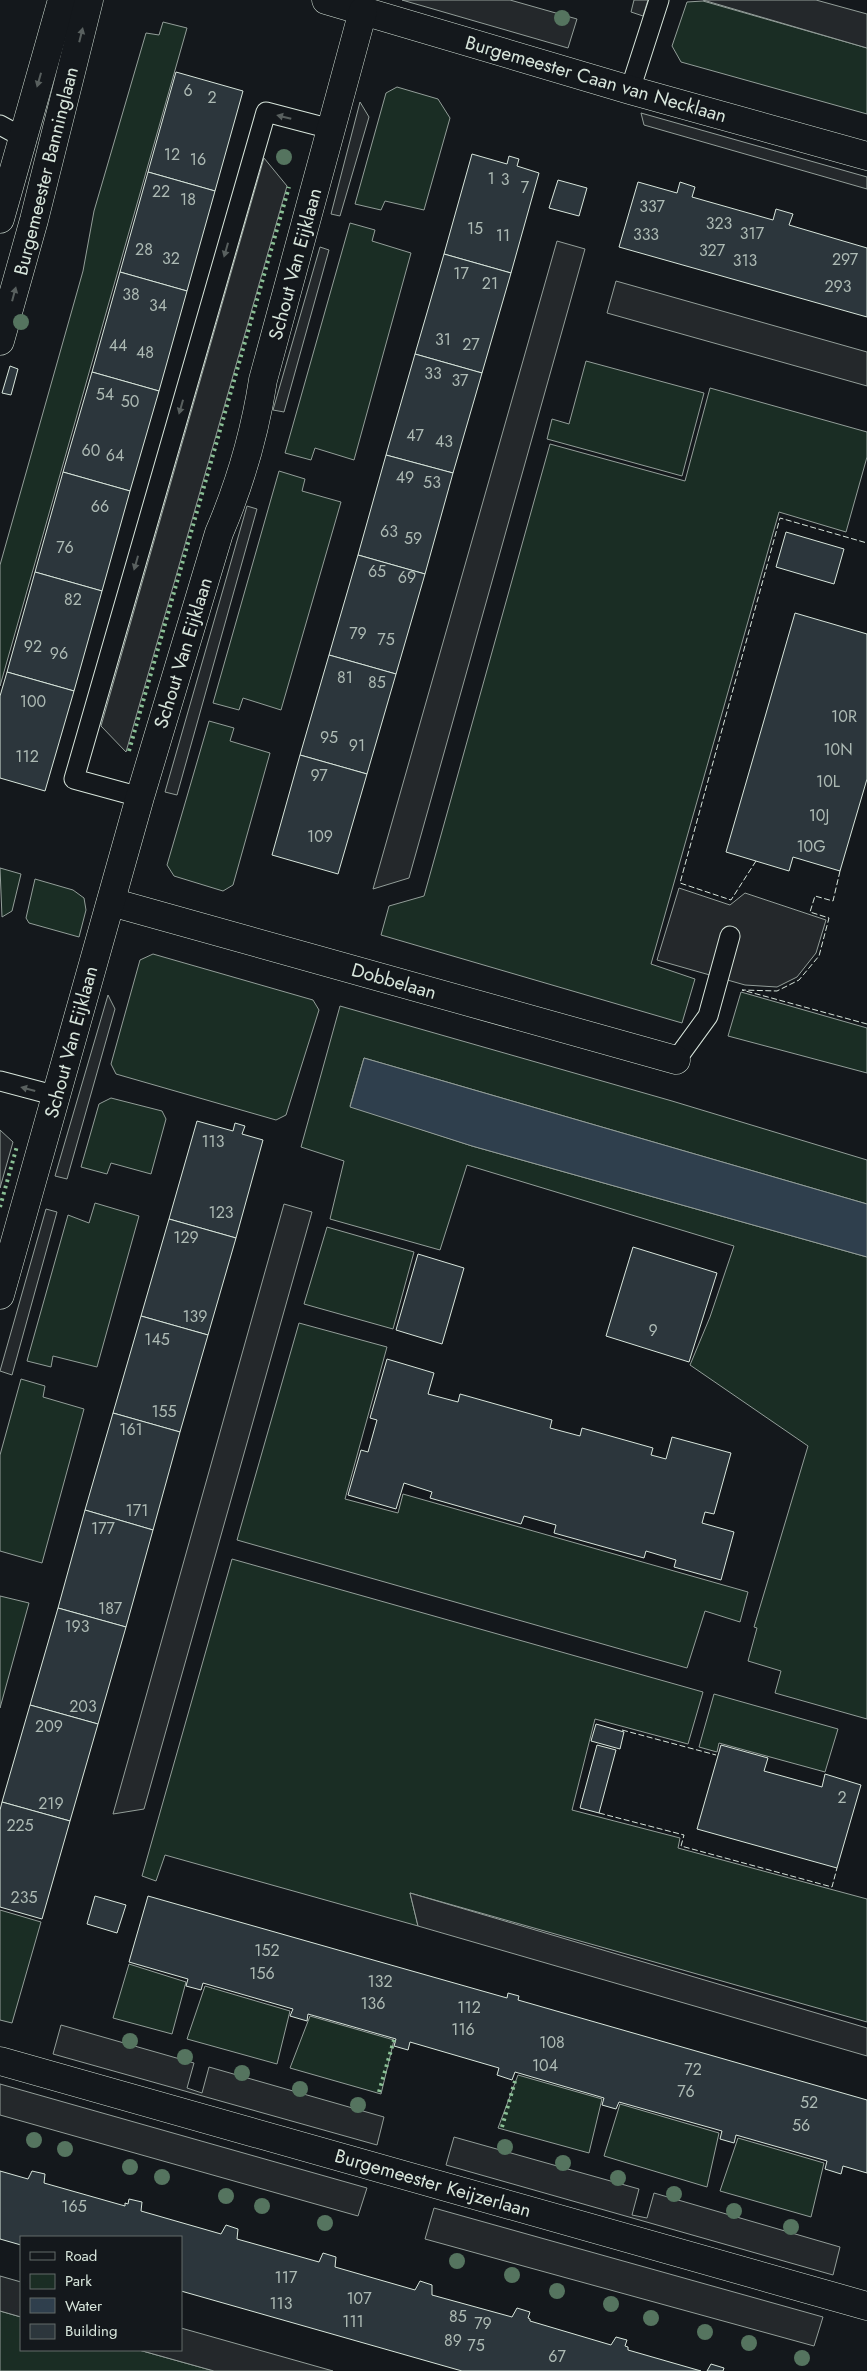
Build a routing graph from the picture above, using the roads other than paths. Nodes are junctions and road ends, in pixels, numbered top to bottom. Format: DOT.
graph roads {
  1 [pos="62,0"];
  2 [pos="89,0"];
  3 [pos="326,0"];
  4 [pos="659,0"];
  5 [pos="363,11"];
  6 [pos="630,90"];
  7 [pos="331,128"];
  8 [pos="11,131"];
  9 [pos="867,156"];
  10 [pos="5,180"];
  11 [pos="0,219"];
  12 [pos="0,341"];
  13 [pos="140,797"];
  14 [pos="111,902"];
  15 [pos="730,936"];
  16 [pos="676,1060"];
  17 [pos="0,1081"];
  18 [pos="57,1096"];
  19 [pos="0,1295"];
  20 [pos="0,2060"];
  21 [pos="867,2306"];
  1 -- 8 [label="street, Burgemeester Banninglaan, one-way"];
  12 -- 2 [label="street, Burgemeester Banninglaan, one-way"];
  3 -- 5 [label="street, Burgemeester Caan van Necklaan"];
  4 -- 6 [label="lane"];
  5 -- 6 [label="street, Burgemeester Caan van Necklaan"];
  5 -- 7 [label="street, Schout Van Eijklaan"];
  6 -- 9 [label="street, Burgemeester Caan van Necklaan"];
  7 -- 13 [label="street, Schout Van Eijklaan"];
  7 -- 13 [label="lane, one-way"];
  8 -- 10 [label="street, Burgemeester Banninglaan"];
  10 -- 11 [label="street, Burgemeester Banninglaan"];
  13 -- 14 [label="street, Schout Van Eijklaan"];
  14 -- 16 [label="street, Dobbelaan"];
  14 -- 18 [label="street, Schout Van Eijklaan"];
  15 -- 16 [label="lane"];
  18 -- 17 [label="lane, one-way"];
  18 -- 19 [label="street, Schout Van Eijklaan"];
  20 -- 21 [label="street, Burgemeester Keijzerlaan"];
}
